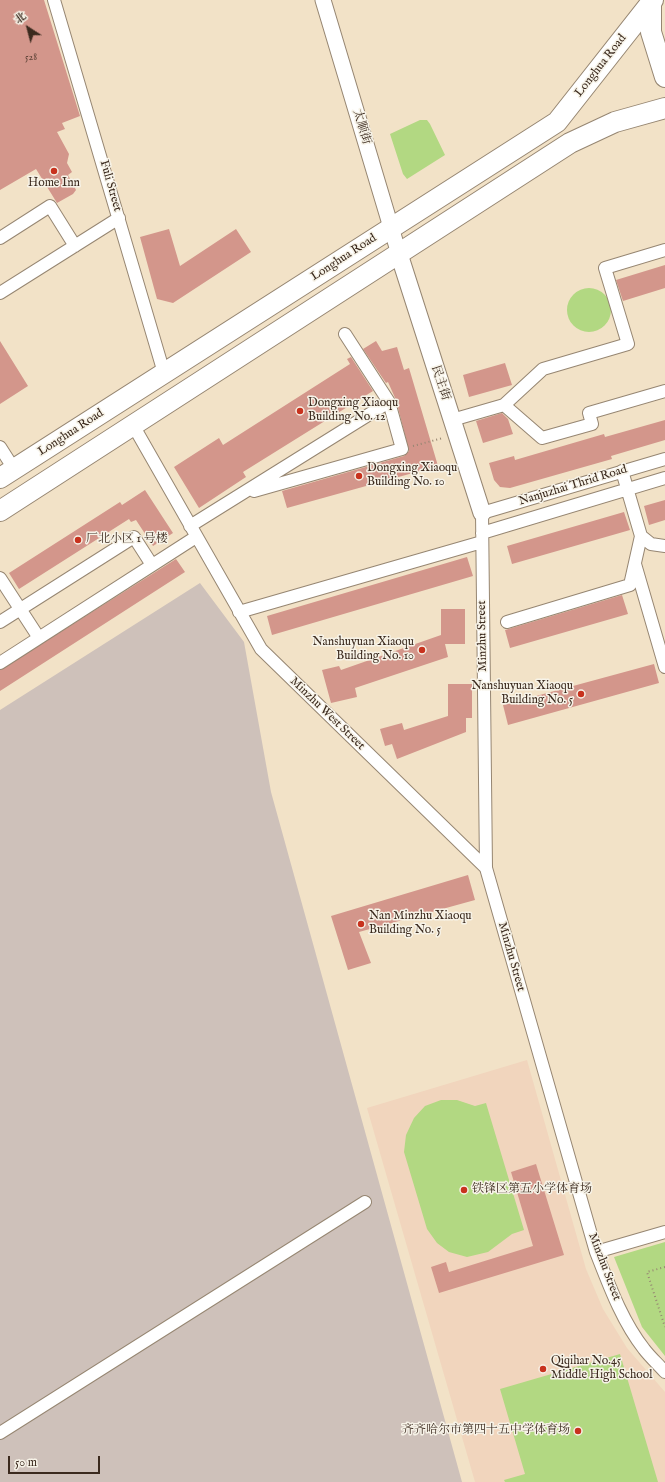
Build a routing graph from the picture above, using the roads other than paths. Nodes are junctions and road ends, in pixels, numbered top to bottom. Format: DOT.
graph roads {
  1 [pos="54,0"];
  2 [pos="323,0"];
  3 [pos="652,1"];
  4 [pos="665,77"];
  5 [pos="665,108"];
  6 [pos="119,218"];
  7 [pos="392,228"];
  8 [pos="0,238"];
  9 [pos="74,246"];
  10 [pos="665,250"];
  11 [pos="399,254"];
  12 [pos="0,293"];
  13 [pos="345,334"];
  14 [pos="164,373"];
  15 [pos="665,391"];
  16 [pos="388,402"];
  17 [pos="504,405"];
  18 [pos="133,425"];
  19 [pos="454,427"];
  20 [pos="0,447"];
  21 [pos="665,459"];
  22 [pos="622,471"];
  23 [pos="7,474"];
  24 [pos="665,478"];
  25 [pos="628,489"];
  26 [pos="241,494"];
  27 [pos="0,511"];
  28 [pos="482,513"];
  29 [pos="190,526"];
  30 [pos="642,536"];
  31 [pos="196,537"];
  32 [pos="482,538"];
  33 [pos="665,546"];
  34 [pos="635,563"];
  35 [pos="152,565"];
  36 [pos="0,578"];
  37 [pos="20,610"];
  38 [pos="239,612"];
  39 [pos="0,622"];
  40 [pos="507,622"];
  41 [pos="39,638"];
  42 [pos="0,663"];
  43 [pos="665,667"];
  44 [pos="486,868"];
  45 [pos="365,1202"];
  46 [pos="665,1232"];
  47 [pos="596,1252"];
  48 [pos="665,1372"];
  49 [pos="0,1433"];
  1 -- 6 [label="street, Fuli Street"];
  2 -- 7 [label="street, 太顺街"];
  3 -- 4 [label="main road"];
  3 -- 7 [label="main road, Longhua Road"];
  5 -- 11 [label="main road"];
  6 -- 9 [label="street"];
  6 -- 14 [label="street, Fuli Street"];
  7 -- 11 [label="street, 太顺街"];
  7 -- 14 [label="main road, Longhua Road"];
  8 -- 9 [label="street"];
  9 -- 12 [label="street"];
  10 -- 17 [label="street"];
  11 -- 18 [label="main road"];
  11 -- 19 [label="main road, 民主街"];
  13 -- 16 [label="street"];
  14 -- 23 [label="main road, Longhua Road"];
  15 -- 17 [label="street"];
  16 -- 26 [label="street"];
  16 -- 26 [label="street"];
  17 -- 19 [label="street"];
  18 -- 27 [label="main road"];
  18 -- 29 [label="street, Minzhu West Street"];
  19 -- 28 [label="main road, 民主街"];
  20 -- 23 [label="street"];
  21 -- 22 [label="street, Nanjuzhai Thrid Road"];
  22 -- 25 [label="street"];
  22 -- 28 [label="street, Nanjuzhai Thrid Road"];
  24 -- 25 [label="street, Nanjuzhai Thrid Road"];
  25 -- 30 [label="street"];
  25 -- 32 [label="street, Nanjuzhai Thrid Road"];
  26 -- 29 [label="street"];
  28 -- 32 [label="street, Minzhu Street"];
  29 -- 31 [label="street, Minzhu West Street"];
  30 -- 33 [label="street"];
  30 -- 34 [label="street"];
  31 -- 35 [label="street"];
  31 -- 38 [label="street, Minzhu West Street"];
  32 -- 38 [label="street, Nanjuzhai Thrid Road"];
  32 -- 44 [label="street, Minzhu Street"];
  34 -- 40 [label="street"];
  34 -- 43 [label="street"];
  35 -- 37 [label="street"];
  35 -- 41 [label="street"];
  36 -- 37 [label="street"];
  37 -- 39 [label="street"];
  37 -- 41 [label="street"];
  38 -- 44 [label="street, Minzhu West Street"];
  41 -- 42 [label="street"];
  44 -- 47 [label="street, Minzhu Street"];
  45 -- 49 [label="street"];
  46 -- 47 [label="street"];
  47 -- 48 [label="street, Minzhu Street"];
}
